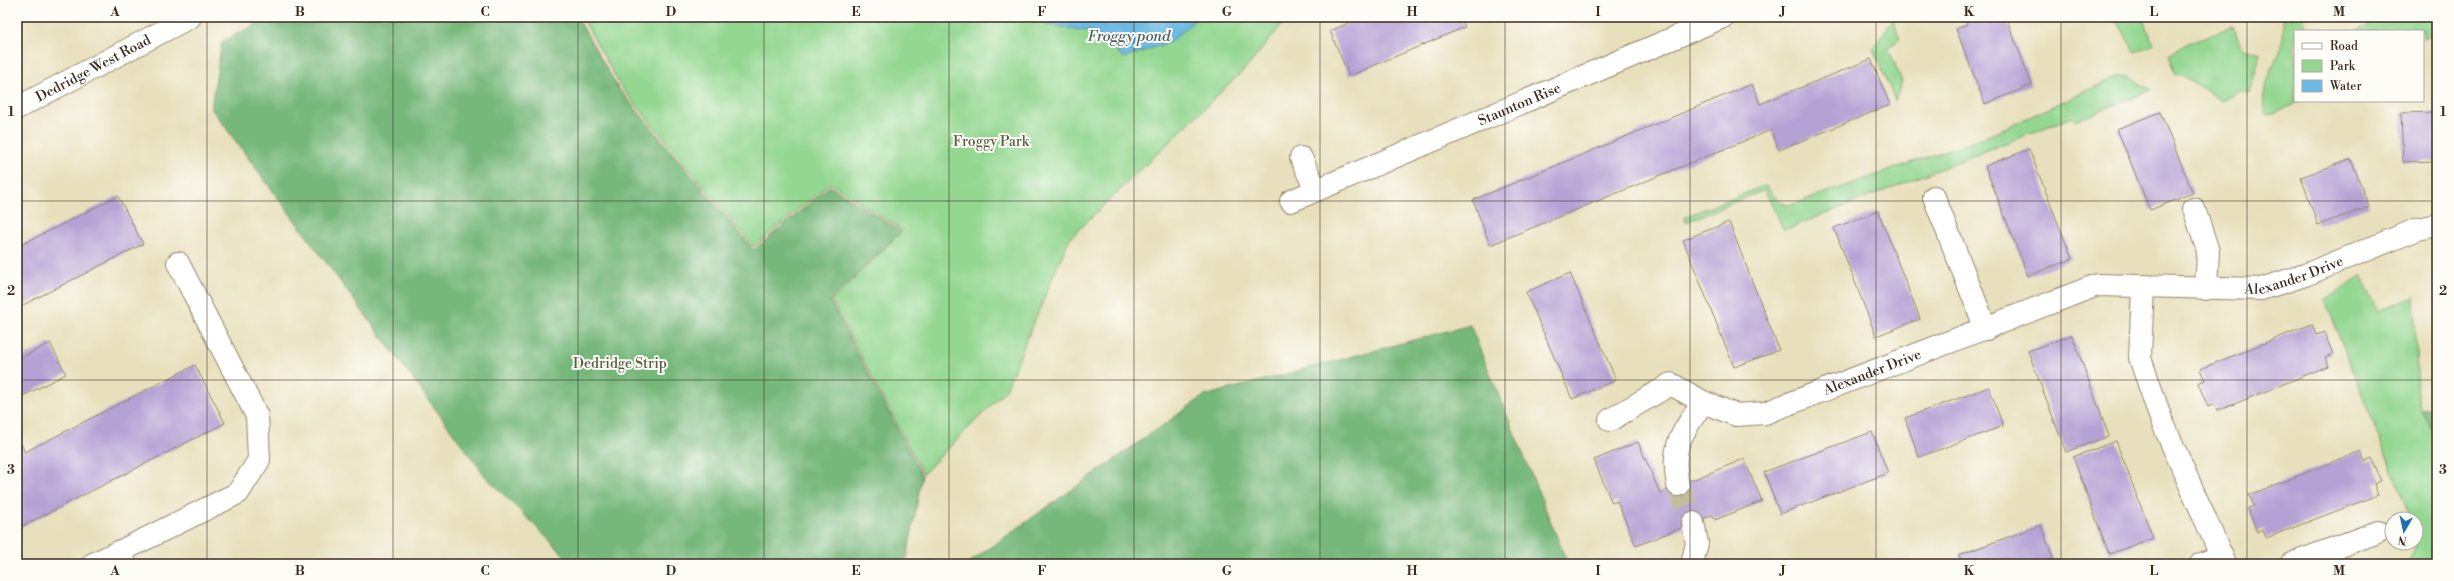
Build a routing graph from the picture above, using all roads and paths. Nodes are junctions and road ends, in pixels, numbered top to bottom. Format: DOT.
graph roads {
  1 [pos="190,17"];
  2 [pos="1723,17"];
  3 [pos="17,108"];
  4 [pos="1301,158"];
  5 [pos="1316,190"];
  6 [pos="1934,197"];
  7 [pos="1291,201"];
  8 [pos="2194,209"];
  9 [pos="2437,225"];
  10 [pos="178,263"];
  11 [pos="2143,286"];
  12 [pos="2206,289"];
  13 [pos="1986,329"];
  14 [pos="1703,402"];
  15 [pos="1610,420"];
  16 [pos="1678,485"];
  17 [pos="1693,523"];
  18 [pos="2378,532"];
  19 [pos="123,558"];
  20 [pos="2223,560"];
  21 [pos="93,564"];
  22 [pos="1692,564"];
  23 [pos="2202,564"];
  24 [pos="2291,564"];
  1 -- 3 [label="street, Dedridge West Road"];
  2 -- 5 [label="street, Staunton Rise"];
  4 -- 5 [label="street"];
  5 -- 7 [label="street, Staunton Rise"];
  6 -- 13 [label="street"];
  8 -- 12 [label="street"];
  9 -- 12 [label="street, Alexander Drive"];
  10 -- 19 [label="street"];
  11 -- 12 [label="street, Alexander Drive"];
  11 -- 13 [label="street, Alexander Drive"];
  11 -- 20 [label="street"];
  13 -- 14 [label="street, Alexander Drive"];
  14 -- 15 [label="street, Alexander Drive"];
  14 -- 16 [label="street"];
  17 -- 22 [label="street"];
  18 -- 24 [label="street"];
  19 -- 21 [label="street"];
  20 -- 23 [label="street"];
}
